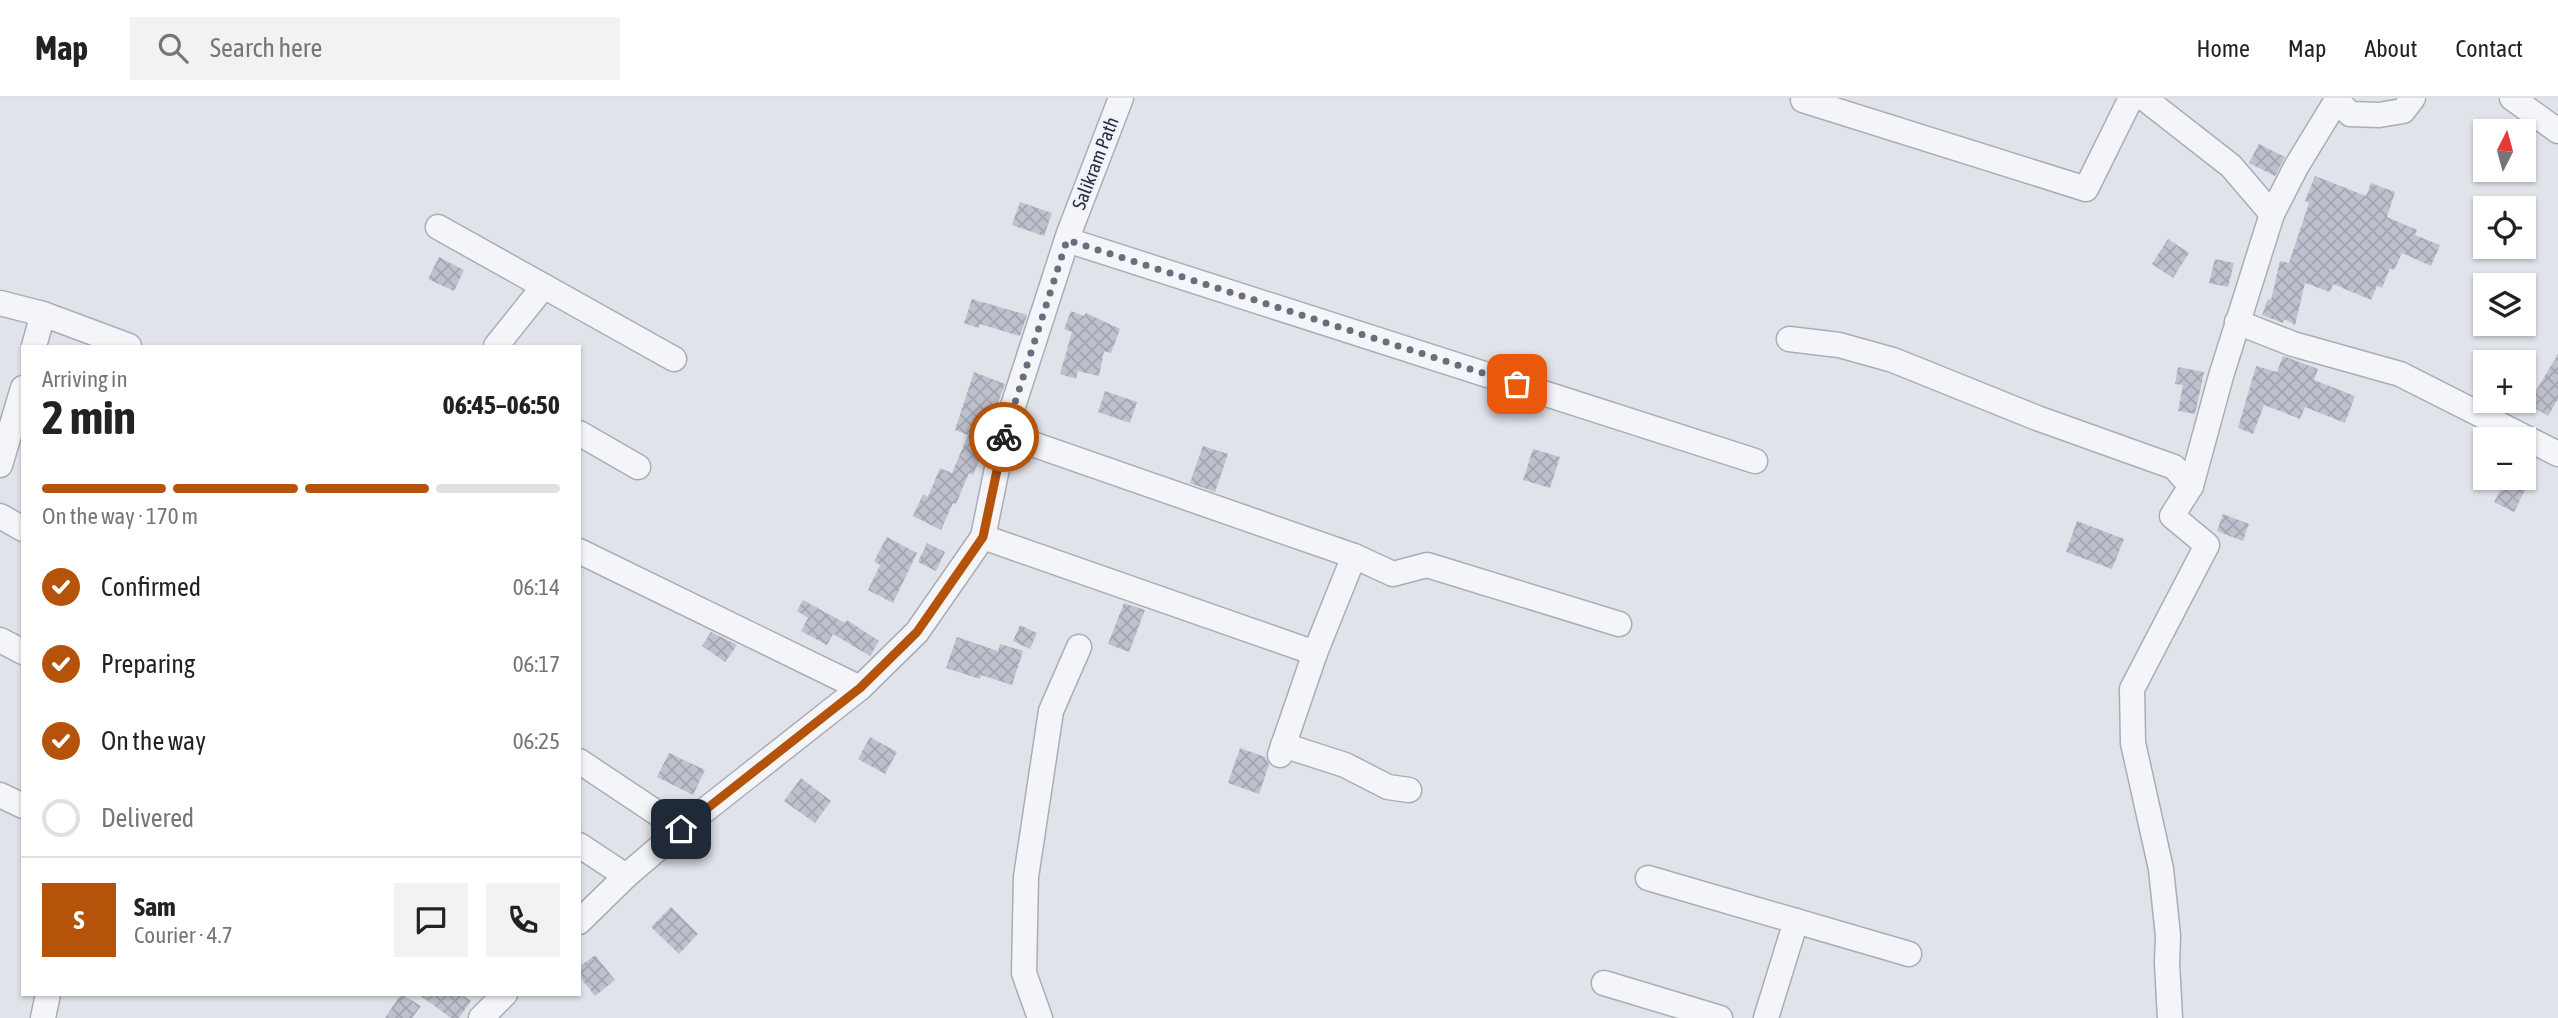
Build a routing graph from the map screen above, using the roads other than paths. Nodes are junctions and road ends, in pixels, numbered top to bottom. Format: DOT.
graph roads {
  1 [pos="1121,98"];
  2 [pos="2131,98"];
  3 [pos="2144,98"];
  4 [pos="2413,98"];
  5 [pos="2512,98"];
  6 [pos="2337,99"];
  7 [pos="1803,100"];
  8 [pos="2558,131"];
  9 [pos="2272,214"];
  10 [pos="438,227"];
  11 [pos="1067,240"];
  12 [pos="544,286"];
  13 [pos="0,303"];
  14 [pos="43,314"];
  15 [pos="2238,322"];
  16 [pos="1789,339"];
  17 [pos="34,345"];
  18 [pos="125,345"];
  19 [pos="497,345"];
  20 [pos="674,359"];
  21 [pos="19,418"];
  22 [pos="581,434"];
  23 [pos="1004,434"];
  24 [pos="2558,454"];
  25 [pos="1755,461"];
  26 [pos="0,465"];
  27 [pos="638,467"];
  28 [pos="2191,486"];
  29 [pos="0,516"];
  30 [pos="21,528"];
  31 [pos="983,537"];
  32 [pos="581,552"];
  33 [pos="1354,555"];
  34 [pos="1619,624"];
  35 [pos="0,640"];
  36 [pos="1079,647"];
  37 [pos="21,651"];
  38 [pos="1315,653"];
  39 [pos="860,688"];
  40 [pos="581,762"];
  41 [pos="1409,790"];
  42 [pos="0,795"];
  43 [pos="21,805"];
  44 [pos="681,829"];
  45 [pos="581,846"];
  46 [pos="626,876"];
  47 [pos="1648,878"];
  48 [pos="581,920"];
  49 [pos="1796,920"];
  50 [pos="1909,954"];
  51 [pos="1604,984"];
  52 [pos="48,996"];
  53 [pos="503,996"];
  54 [pos="43,1018"];
  55 [pos="481,1018"];
  56 [pos="1040,1018"];
  57 [pos="1720,1018"];
  58 [pos="1766,1018"];
  59 [pos="2170,1018"];
  1 -- 11 [label="street, Salikram Path"];
  2 -- 7 [label="street"];
  3 -- 9 [label="street"];
  4 -- 6 [label="street"];
  5 -- 8 [label="street"];
  6 -- 9 [label="street"];
  9 -- 15 [label="street"];
  10 -- 12 [label="street"];
  11 -- 23 [label="street, Salikram Path"];
  11 -- 25 [label="street"];
  12 -- 19 [label="street"];
  12 -- 20 [label="street"];
  13 -- 14 [label="street"];
  14 -- 17 [label="street"];
  14 -- 18 [label="street"];
  15 -- 24 [label="street"];
  15 -- 28 [label="street"];
  16 -- 28 [label="street"];
  21 -- 26 [label="street"];
  22 -- 27 [label="street"];
  23 -- 31 [label="street, Salikram Path"];
  23 -- 33 [label="street"];
  28 -- 59 [label="street"];
  29 -- 30 [label="street"];
  31 -- 38 [label="street"];
  31 -- 39 [label="street, Salikram Path"];
  32 -- 39 [label="street"];
  33 -- 34 [label="street"];
  33 -- 38 [label="street"];
  35 -- 37 [label="street"];
  36 -- 56 [label="street"];
  38 -- 41 [label="street"];
  39 -- 44 [label="street, Salikram Path"];
  40 -- 44 [label="street"];
  42 -- 43 [label="street"];
  44 -- 46 [label="street, Salikram Path"];
  45 -- 46 [label="street"];
  46 -- 48 [label="street, Salikram Path"];
  47 -- 49 [label="street"];
  49 -- 50 [label="street"];
  49 -- 58 [label="street"];
  51 -- 57 [label="street"];
  52 -- 54 [label="street"];
  53 -- 55 [label="street"];
}
